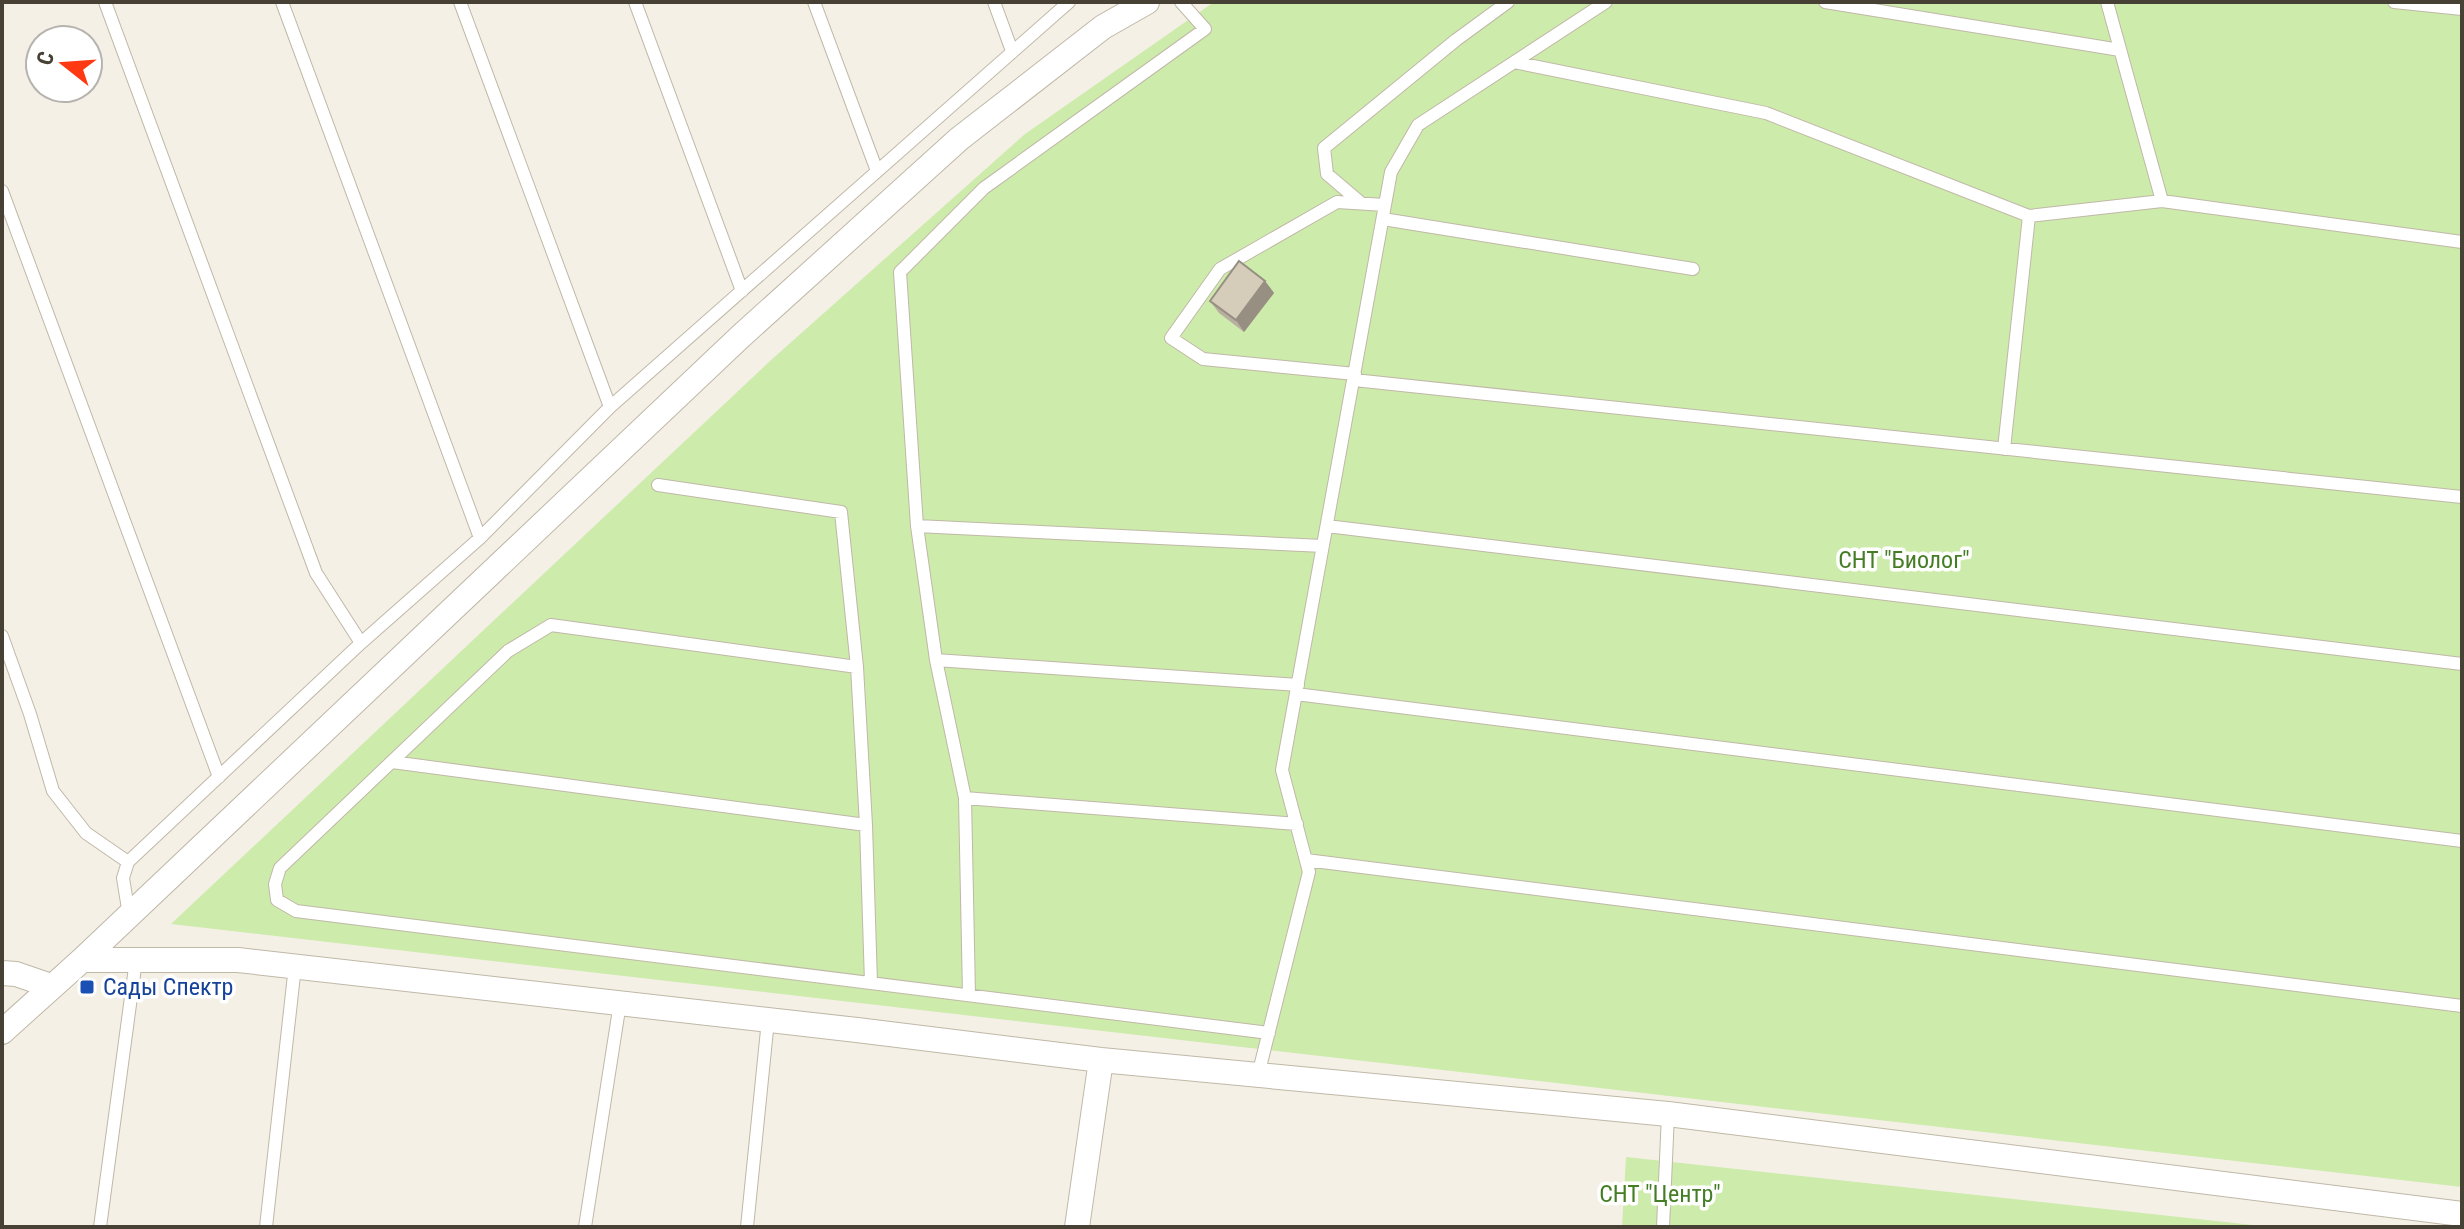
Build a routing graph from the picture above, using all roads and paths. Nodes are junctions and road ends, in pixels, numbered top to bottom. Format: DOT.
graph roads {
  1 [pos="105,2"];
  2 [pos="282,2"];
  3 [pos="460,2"];
  4 [pos="635,2"];
  5 [pos="814,2"];
  6 [pos="994,2"];
  7 [pos="1069,2"];
  8 [pos="1147,2"];
  9 [pos="1181,2"];
  10 [pos="1508,2"];
  11 [pos="1606,2"];
  12 [pos="1825,2"];
  13 [pos="2107,2"];
  14 [pos="2394,2"];
  15 [pos="2462,9"];
  16 [pos="2120,50"];
  17 [pos="1012,51"];
  18 [pos="1514,62"];
  19 [pos="877,171"];
  20 [pos="2,191"];
  21 [pos="2162,201"];
  22 [pos="1361,203"];
  23 [pos="1385,205"];
  24 [pos="2029,216"];
  25 [pos="1383,219"];
  26 [pos="2462,242"];
  27 [pos="1693,269"];
  28 [pos="742,291"];
  29 [pos="1354,377"];
  30 [pos="610,407"];
  31 [pos="2004,449"];
  32 [pos="658,485"];
  33 [pos="2462,497"];
  34 [pos="917,526"];
  35 [pos="1327,526"];
  36 [pos="480,538"];
  37 [pos="1323,546"];
  38 [pos="2,636"];
  39 [pos="361,643"];
  40 [pos="936,660"];
  41 [pos="2462,664"];
  42 [pos="857,667"];
  43 [pos="1297,690"];
  44 [pos="392,762"];
  45 [pos="219,777"];
  46 [pos="965,798"];
  47 [pos="1297,824"];
  48 [pos="866,825"];
  49 [pos="2462,841"];
  50 [pos="1306,860"];
  51 [pos="128,862"];
  52 [pos="129,915"];
  53 [pos="82,960"];
  54 [pos="136,960"];
  55 [pos="295,966"];
  56 [pos="2,973"];
  57 [pos="871,983"];
  58 [pos="51,986"];
  59 [pos="969,995"];
  60 [pos="620,1003"];
  61 [pos="2462,1006"];
  62 [pos="768,1020"];
  63 [pos="2,1032"];
  64 [pos="1269,1033"];
  65 [pos="1101,1060"];
  66 [pos="1258,1075"];
  67 [pos="1668,1114"];
  68 [pos="2462,1214"];
  69 [pos="100,1227"];
  70 [pos="266,1227"];
  71 [pos="585,1227"];
  72 [pos="747,1227"];
  73 [pos="1077,1227"];
  74 [pos="1663,1227"];
  1 -- 39 [label="lane"];
  2 -- 36 [label="lane"];
  3 -- 30 [label="lane"];
  4 -- 28 [label="lane"];
  5 -- 19 [label="lane"];
  6 -- 17 [label="lane"];
  7 -- 17 [label="lane"];
  8 -- 52 [label="street"];
  9 -- 34 [label="lane"];
  10 -- 22 [label="lane"];
  11 -- 18 [label="lane"];
  12 -- 16 [label="lane"];
  13 -- 16 [label="lane"];
  14 -- 15 [label="lane"];
  16 -- 21 [label="lane"];
  17 -- 19 [label="lane"];
  18 -- 23 [label="lane"];
  18 -- 24 [label="lane"];
  19 -- 28 [label="lane"];
  20 -- 45 [label="lane"];
  21 -- 24 [label="lane"];
  21 -- 26 [label="lane"];
  22 -- 23 [label="lane"];
  22 -- 29 [label="lane"];
  23 -- 25 [label="lane"];
  24 -- 31 [label="lane"];
  25 -- 27 [label="lane"];
  25 -- 29 [label="lane"];
  28 -- 30 [label="lane"];
  29 -- 31 [label="lane"];
  29 -- 35 [label="lane"];
  30 -- 36 [label="lane"];
  31 -- 33 [label="lane"];
  32 -- 42 [label="lane"];
  34 -- 37 [label="lane"];
  34 -- 40 [label="lane"];
  35 -- 37 [label="lane"];
  35 -- 41 [label="lane"];
  36 -- 39 [label="lane"];
  37 -- 43 [label="lane"];
  38 -- 51 [label="lane"];
  39 -- 45 [label="lane"];
  40 -- 43 [label="lane"];
  40 -- 46 [label="lane"];
  42 -- 44 [label="lane"];
  42 -- 48 [label="lane"];
  43 -- 47 [label="lane"];
  43 -- 49 [label="lane"];
  44 -- 48 [label="lane"];
  44 -- 57 [label="lane"];
  45 -- 51 [label="lane"];
  46 -- 47 [label="lane"];
  46 -- 59 [label="lane"];
  47 -- 50 [label="lane"];
  48 -- 57 [label="lane"];
  50 -- 61 [label="lane"];
  50 -- 64 [label="lane"];
  51 -- 52 [label="lane"];
  52 -- 53 [label="street"];
  53 -- 54 [label="street"];
  53 -- 58 [label="street"];
  54 -- 55 [label="street"];
  54 -- 69 [label="lane"];
  55 -- 60 [label="street"];
  55 -- 70 [label="lane"];
  56 -- 58 [label="street"];
  57 -- 59 [label="lane"];
  58 -- 63 [label="street"];
  59 -- 64 [label="lane"];
  60 -- 62 [label="street"];
  60 -- 71 [label="lane"];
  62 -- 65 [label="street"];
  62 -- 72 [label="lane"];
  64 -- 66 [label="lane"];
  65 -- 66 [label="street"];
  65 -- 73 [label="street"];
  66 -- 67 [label="street"];
  67 -- 68 [label="street"];
  67 -- 74 [label="lane"];
}
